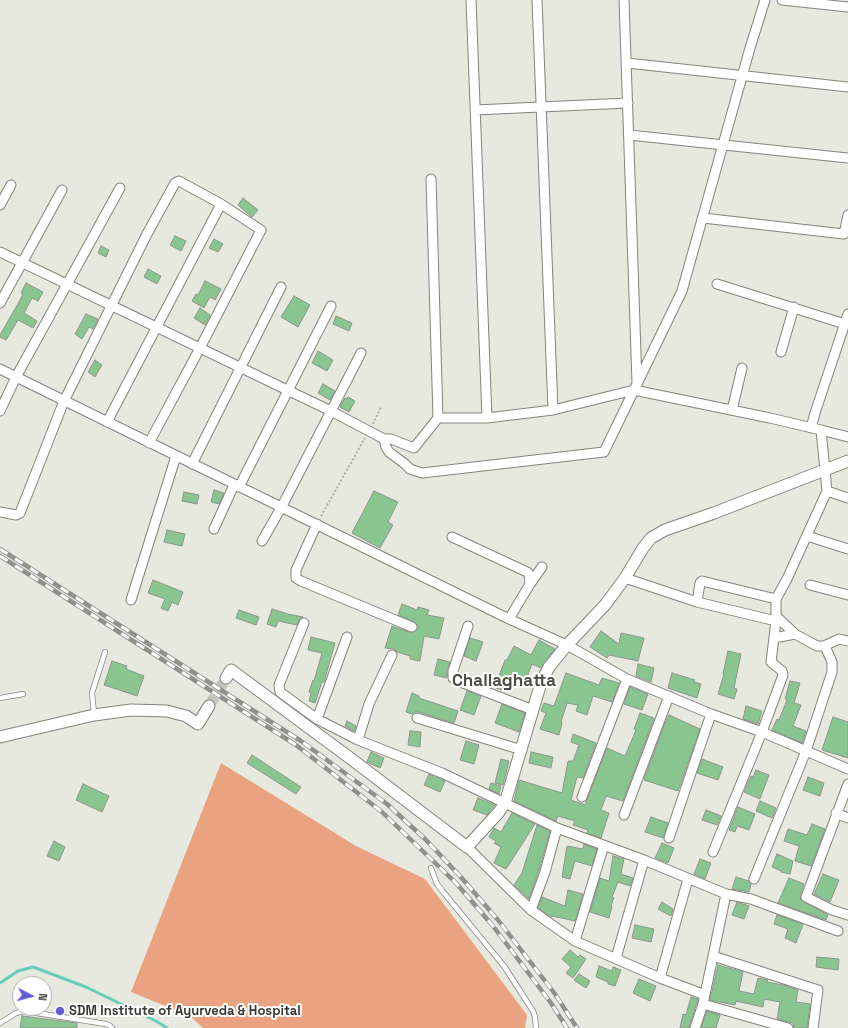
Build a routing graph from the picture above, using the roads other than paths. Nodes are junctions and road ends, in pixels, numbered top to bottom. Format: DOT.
graph roads {
  1 [pos="471,0"];
  2 [pos="537,0"];
  3 [pos="624,0"];
  4 [pos="765,0"];
  5 [pos="782,0"];
  6 [pos="848,7"];
  7 [pos="627,63"];
  8 [pos="742,76"];
  9 [pos="848,87"];
  10 [pos="628,104"];
  11 [pos="541,107"];
  12 [pos="475,110"];
  13 [pos="629,134"];
  14 [pos="723,144"];
  15 [pos="848,158"];
  16 [pos="431,179"];
  17 [pos="11,185"];
  18 [pos="120,188"];
  19 [pos="62,190"];
  20 [pos="221,204"];
  21 [pos="0,205"];
  22 [pos="848,215"];
  23 [pos="703,218"];
  24 [pos="0,252"];
  25 [pos="22,262"];
  26 [pos="66,284"];
  27 [pos="717,284"];
  28 [pos="281,287"];
  29 [pos="0,303"];
  30 [pos="112,305"];
  31 [pos="331,306"];
  32 [pos="794,307"];
  33 [pos="848,314"];
  34 [pos="845,324"];
  35 [pos="156,327"];
  36 [pos="200,348"];
  37 [pos="781,352"];
  38 [pos="361,353"];
  39 [pos="240,367"];
  40 [pos="742,368"];
  41 [pos="0,369"];
  42 [pos="16,377"];
  43 [pos="636,387"];
  44 [pos="288,390"];
  45 [pos="64,401"];
  46 [pos="553,410"];
  47 [pos="732,410"];
  48 [pos="0,411"];
  49 [pos="331,411"];
  50 [pos="438,418"];
  51 [pos="487,418"];
  52 [pos="107,422"];
  53 [pos="812,428"];
  54 [pos="821,430"];
  55 [pos="848,437"];
  56 [pos="384,439"];
  57 [pos="149,443"];
  58 [pos="414,448"];
  59 [pos="176,456"];
  60 [pos="848,461"];
  61 [pos="192,464"];
  62 [pos="404,464"];
  63 [pos="825,469"];
  64 [pos="237,486"];
  65 [pos="827,491"];
  66 [pos="848,498"];
  67 [pos="282,508"];
  68 [pos="0,512"];
  69 [pos="316,524"];
  70 [pos="214,529"];
  71 [pos="807,536"];
  72 [pos="452,537"];
  73 [pos="262,541"];
  74 [pos="848,549"];
  75 [pos="542,567"];
  76 [pos="625,578"];
  77 [pos="530,584"];
  78 [pos="810,585"];
  79 [pos="848,595"];
  80 [pos="776,599"];
  81 [pos="131,600"];
  82 [pos="697,602"];
  83 [pos="509,619"];
  84 [pos="776,619"];
  85 [pos="304,623"];
  86 [pos="468,626"];
  87 [pos="412,627"];
  88 [pos="795,634"];
  89 [pos="347,636"];
  90 [pos="774,638"];
  91 [pos="848,641"];
  92 [pos="567,645"];
  93 [pos="825,646"];
  94 [pos="105,652"];
  95 [pos="392,655"];
  96 [pos="226,678"];
  97 [pos="627,679"];
  98 [pos="24,694"];
  99 [pos="669,696"];
  100 [pos="0,698"];
  101 [pos="209,706"];
  102 [pos="533,710"];
  103 [pos="711,714"];
  104 [pos="94,715"];
  105 [pos="317,718"];
  106 [pos="417,718"];
  107 [pos="762,732"];
  108 [pos="0,737"];
  109 [pos="358,740"];
  110 [pos="522,750"];
  111 [pos="806,751"];
  112 [pos="848,769"];
  113 [pos="848,784"];
  114 [pos="582,797"];
  115 [pos="505,803"];
  116 [pos="836,813"];
  117 [pos="624,815"];
  118 [pos="848,818"];
  119 [pos="557,828"];
  120 [pos="668,838"];
  121 [pos="604,845"];
  122 [pos="467,847"];
  123 [pos="713,852"];
  124 [pos="644,860"];
  125 [pos="431,868"];
  126 [pos="688,879"];
  127 [pos="754,879"];
  128 [pos="726,894"];
  129 [pos="531,910"];
  130 [pos="848,915"];
  131 [pos="838,930"];
  132 [pos="575,941"];
  133 [pos="714,956"];
  134 [pos="616,958"];
  135 [pos="660,978"];
  136 [pos="704,1000"];
  137 [pos="0,1023"];
  138 [pos="112,1028"];
  139 [pos="536,1028"];
  140 [pos="695,1028"];
  141 [pos="788,1028"];
  142 [pos="813,1028"];
  1 -- 12 [label="street"];
  2 -- 11 [label="street"];
  3 -- 7 [label="street"];
  4 -- 8 [label="street"];
  5 -- 6 [label="street"];
  7 -- 8 [label="street"];
  7 -- 10 [label="street"];
  8 -- 9 [label="street"];
  8 -- 14 [label="street"];
  10 -- 11 [label="street"];
  10 -- 13 [label="street"];
  11 -- 12 [label="street"];
  11 -- 46 [label="street"];
  12 -- 51 [label="street"];
  13 -- 14 [label="street"];
  13 -- 43 [label="street"];
  14 -- 15 [label="street"];
  14 -- 23 [label="street"];
  16 -- 50 [label="street"];
  17 -- 21 [label="street"];
  18 -- 26 [label="street"];
  19 -- 25 [label="street"];
  20 -- 30 [label="street"];
  20 -- 35 [label="street"];
  20 -- 36 [label="street"];
  22 -- 23 [label="street"];
  23 -- 43 [label="street"];
  24 -- 25 [label="street"];
  25 -- 26 [label="street"];
  25 -- 29 [label="street"];
  26 -- 30 [label="street"];
  26 -- 42 [label="street"];
  27 -- 32 [label="street"];
  28 -- 39 [label="street"];
  30 -- 35 [label="street"];
  30 -- 45 [label="street"];
  31 -- 44 [label="street"];
  32 -- 34 [label="street"];
  32 -- 37 [label="street"];
  33 -- 34 [label="street"];
  34 -- 53 [label="street"];
  35 -- 36 [label="street"];
  35 -- 52 [label="street"];
  36 -- 39 [label="street"];
  36 -- 57 [label="street"];
  38 -- 49 [label="street"];
  39 -- 44 [label="street"];
  39 -- 61 [label="street"];
  40 -- 47 [label="street"];
  41 -- 42 [label="street"];
  42 -- 45 [label="street"];
  42 -- 48 [label="street"];
  43 -- 46 [label="street"];
  43 -- 47 [label="street"];
  43 -- 62 [label="street"];
  44 -- 49 [label="street"];
  44 -- 64 [label="street"];
  45 -- 52 [label="street"];
  45 -- 68 [label="street"];
  46 -- 51 [label="street"];
  47 -- 53 [label="street"];
  49 -- 56 [label="street"];
  49 -- 67 [label="street"];
  50 -- 51 [label="street"];
  50 -- 58 [label="street"];
  52 -- 57 [label="street"];
  53 -- 54 [label="street"];
  54 -- 55 [label="street"];
  54 -- 63 [label="street"];
  56 -- 58 [label="street"];
  56 -- 62 [label="street"];
  57 -- 59 [label="street"];
  58 -- 62 [label="street"];
  59 -- 61 [label="street"];
  59 -- 81 [label="street"];
  60 -- 63 [label="street"];
  61 -- 64 [label="street"];
  63 -- 65 [label="street"];
  63 -- 76 [label="street"];
  64 -- 67 [label="street"];
  64 -- 70 [label="street"];
  65 -- 66 [label="street"];
  65 -- 71 [label="street"];
  67 -- 69 [label="street"];
  67 -- 73 [label="street"];
  69 -- 83 [label="street"];
  69 -- 87 [label="street"];
  71 -- 74 [label="street"];
  71 -- 80 [label="street"];
  72 -- 77 [label="street"];
  75 -- 77 [label="street"];
  76 -- 82 [label="street"];
  76 -- 92 [label="street"];
  77 -- 83 [label="street"];
  78 -- 79 [label="street"];
  80 -- 82 [label="street"];
  80 -- 84 [label="street"];
  82 -- 84 [label="street"];
  83 -- 92 [label="street"];
  84 -- 88 [label="street"];
  84 -- 90 [label="street"];
  85 -- 105 [label="street"];
  86 -- 102 [label="street"];
  88 -- 90 [label="street"];
  88 -- 93 [label="street"];
  89 -- 105 [label="street"];
  90 -- 107 [label="street"];
  91 -- 93 [label="street"];
  92 -- 97 [label="street"];
  92 -- 102 [label="street"];
  93 -- 111 [label="street"];
  94 -- 104 [label="lane"];
  95 -- 109 [label="street"];
  96 -- 122 [label="street"];
  97 -- 99 [label="street"];
  97 -- 114 [label="street"];
  98 -- 100 [label="lane"];
  99 -- 103 [label="street"];
  99 -- 117 [label="street"];
  101 -- 104 [label="street"];
  102 -- 110 [label="street"];
  103 -- 107 [label="street"];
  103 -- 120 [label="street"];
  104 -- 108 [label="street"];
  105 -- 109 [label="street"];
  106 -- 110 [label="street"];
  107 -- 111 [label="street"];
  107 -- 123 [label="street"];
  109 -- 115 [label="street"];
  110 -- 115 [label="street"];
  111 -- 112 [label="street"];
  111 -- 127 [label="street"];
  113 -- 116 [label="street"];
  115 -- 119 [label="street"];
  115 -- 122 [label="street"];
  116 -- 118 [label="street"];
  116 -- 130 [label="street"];
  119 -- 121 [label="street"];
  119 -- 129 [label="street"];
  121 -- 124 [label="street"];
  121 -- 132 [label="street"];
  122 -- 129 [label="street"];
  124 -- 126 [label="street"];
  124 -- 134 [label="street"];
  125 -- 139 [label="lane"];
  126 -- 128 [label="street"];
  126 -- 135 [label="street"];
  128 -- 131 [label="street"];
  128 -- 133 [label="street"];
  129 -- 132 [label="street"];
  132 -- 134 [label="street"];
  133 -- 136 [label="street"];
  133 -- 142 [label="street"];
  134 -- 135 [label="street"];
  135 -- 136 [label="street"];
  136 -- 140 [label="street"];
  136 -- 141 [label="street"];
  137 -- 138 [label="lane"];
}
